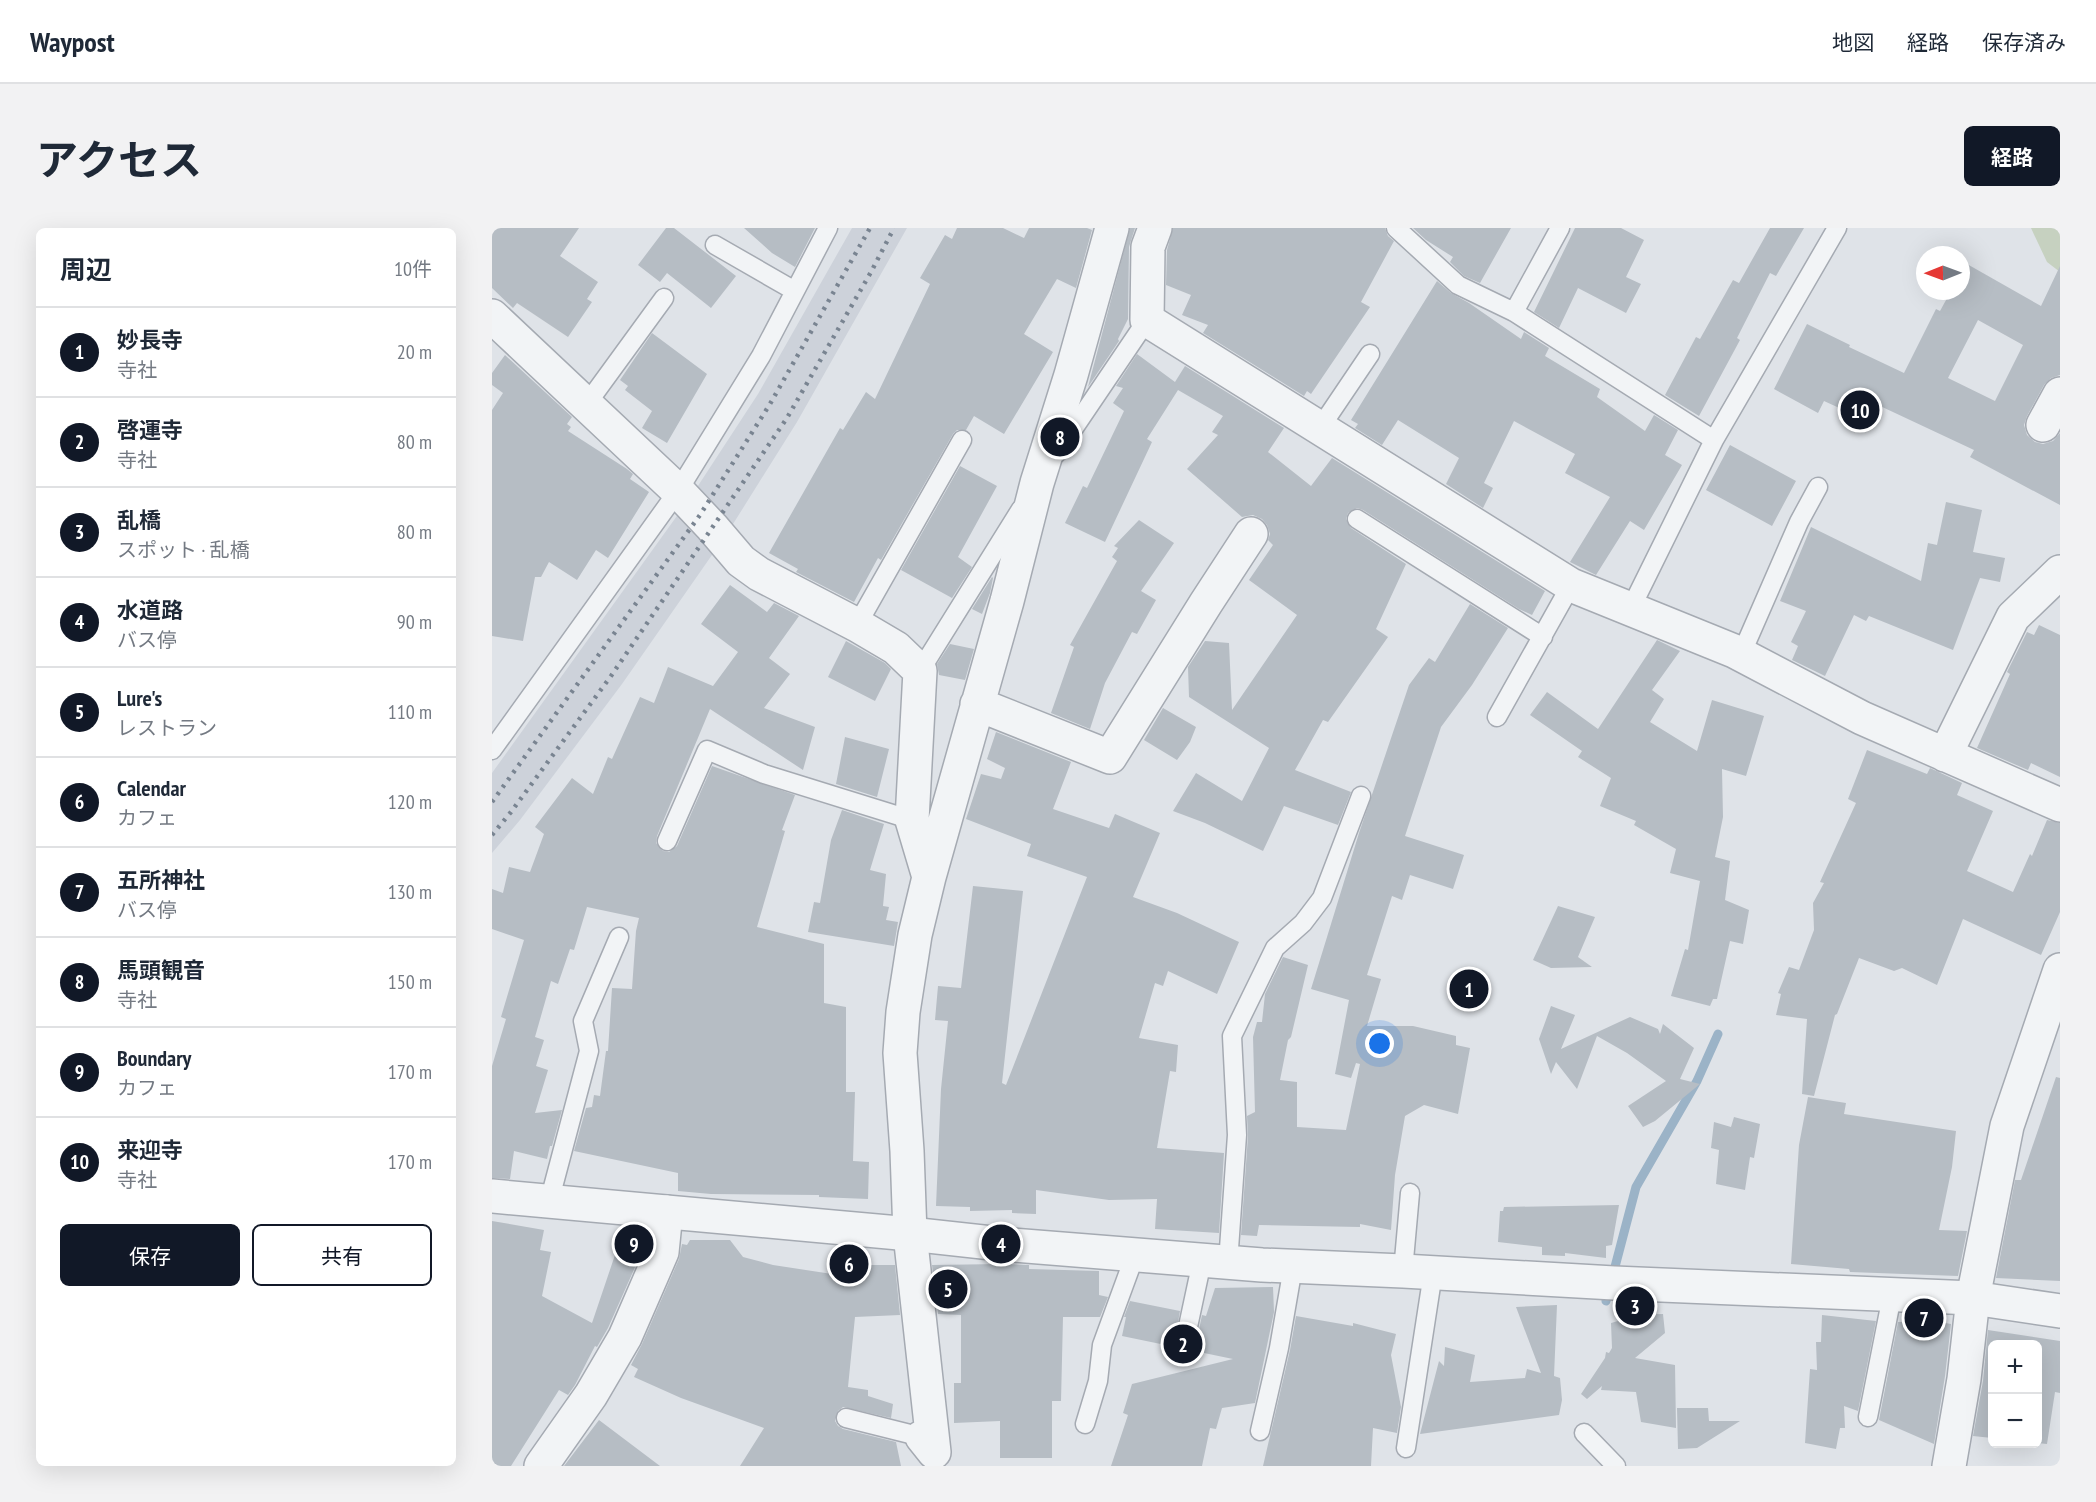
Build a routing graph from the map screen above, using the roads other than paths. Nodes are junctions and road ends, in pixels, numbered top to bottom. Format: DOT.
graph roads {
  1 [pos="828,228"];
  2 [pos="1112,228"];
  3 [pos="1155,228"];
  4 [pos="1396,228"];
  5 [pos="1560,228"];
  6 [pos="1837,228"];
  7 [pos="715,245"];
  8 [pos="795,291"];
  9 [pos="664,298"];
  10 [pos="1514,312"];
  11 [pos="1148,320"];
  12 [pos="497,331"];
  13 [pos="1370,354"];
  14 [pos="586,405"];
  15 [pos="1320,428"];
  16 [pos="962,440"];
  17 [pos="1714,440"];
  18 [pos="1037,483"];
  19 [pos="1818,487"];
  20 [pos="678,491"];
  21 [pos="1357,519"];
  22 [pos="1251,534"];
  23 [pos="2060,572"];
  24 [pos="1571,585"];
  25 [pos="1630,610"];
  26 [pos="857,625"];
  27 [pos="1543,637"];
  28 [pos="1734,651"];
  29 [pos="920,670"];
  30 [pos="977,704"];
  31 [pos="1497,717"];
  32 [pos="492,750"];
  33 [pos="1945,755"];
  34 [pos="1361,796"];
  35 [pos="2060,805"];
  36 [pos="912,820"];
  37 [pos="667,841"];
  38 [pos="929,877"];
  39 [pos="619,937"];
  40 [pos="2060,970"];
  41 [pos="1410,1193"];
  42 [pos="492,1196"];
  43 [pos="549,1202"];
  44 [pos="666,1212"];
  45 [pos="910,1234"];
  46 [pos="1135,1255"];
  47 [pos="1215,1262"];
  48 [pos="1293,1267"];
  49 [pos="1418,1272"];
  50 [pos="1892,1296"];
  51 [pos="1974,1298"];
  52 [pos="2060,1311"];
  53 [pos="1186,1336"];
  54 [pos="1868,1417"];
  55 [pos="846,1418"];
  56 [pos="1085,1424"];
  57 [pos="1260,1431"];
  58 [pos="1584,1433"];
  59 [pos="1406,1448"];
  60 [pos="931,1452"];
  61 [pos="541,1466"];
  62 [pos="1616,1466"];
  63 [pos="1949,1466"];
  1 -- 8 [label="lane"];
  2 -- 18 [label="street"];
  3 -- 11 [label="street"];
  4 -- 10 [label="lane"];
  5 -- 10 [label="lane"];
  6 -- 17 [label="lane"];
  7 -- 8 [label="lane"];
  8 -- 20 [label="lane"];
  9 -- 14 [label="lane"];
  10 -- 17 [label="lane"];
  11 -- 15 [label="street"];
  11 -- 18 [label="lane"];
  12 -- 14 [label="street"];
  13 -- 15 [label="lane"];
  14 -- 20 [label="street"];
  15 -- 24 [label="street"];
  16 -- 26 [label="lane"];
  17 -- 25 [label="lane"];
  18 -- 29 [label="lane"];
  18 -- 30 [label="street"];
  19 -- 28 [label="lane"];
  20 -- 26 [label="street"];
  20 -- 32 [label="lane"];
  21 -- 27 [label="lane"];
  22 -- 30 [label="street"];
  23 -- 33 [label="street"];
  24 -- 25 [label="street"];
  24 -- 27 [label="lane"];
  25 -- 28 [label="street"];
  26 -- 29 [label="street"];
  27 -- 31 [label="lane"];
  28 -- 33 [label="street"];
  29 -- 36 [label="street"];
  30 -- 38 [label="street"];
  33 -- 35 [label="street"];
  34 -- 47 [label="lane"];
  36 -- 37 [label="lane"];
  36 -- 38 [label="street"];
  38 -- 45 [label="street"];
  39 -- 43 [label="lane"];
  40 -- 51 [label="street"];
  41 -- 49 [label="lane"];
  42 -- 43 [label="street"];
  43 -- 44 [label="street"];
  44 -- 45 [label="street"];
  44 -- 61 [label="street"];
  45 -- 46 [label="street"];
  45 -- 60 [label="street"];
  46 -- 47 [label="street"];
  46 -- 56 [label="lane"];
  47 -- 48 [label="street"];
  47 -- 53 [label="lane"];
  48 -- 49 [label="street"];
  48 -- 57 [label="lane"];
  49 -- 50 [label="street"];
  49 -- 59 [label="lane"];
  50 -- 51 [label="street"];
  50 -- 54 [label="lane"];
  51 -- 52 [label="street"];
  51 -- 63 [label="street"];
  55 -- 60 [label="lane"];
  58 -- 62 [label="lane"];
}
